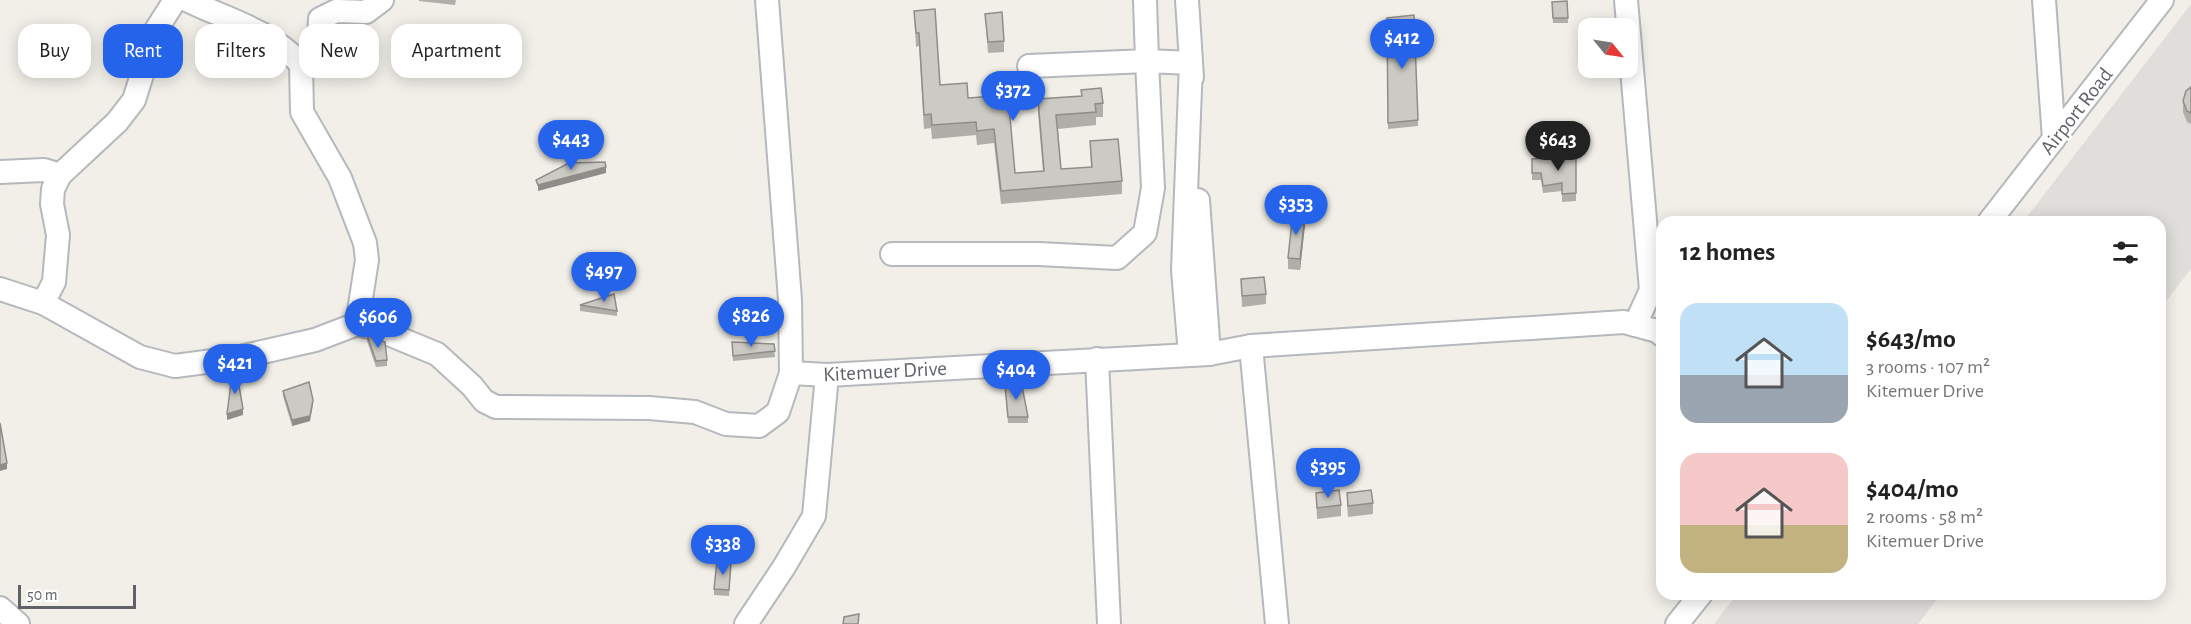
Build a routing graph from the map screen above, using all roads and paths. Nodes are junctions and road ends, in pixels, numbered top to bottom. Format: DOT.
graph roads {
  1 [pos="175,0"];
  2 [pos="187,0"];
  3 [pos="382,0"];
  4 [pos="767,0"];
  5 [pos="1145,0"];
  6 [pos="1187,0"];
  7 [pos="1626,0"];
  8 [pos="2044,0"];
  9 [pos="2162,0"];
  10 [pos="320,24"];
  11 [pos="1147,61"];
  12 [pos="299,62"];
  13 [pos="1191,63"];
  14 [pos="1029,66"];
  15 [pos="301,78"];
  16 [pos="2054,139"];
  17 [pos="0,172"];
  18 [pos="60,175"];
  19 [pos="1994,216"];
  20 [pos="892,254"];
  21 [pos="0,289"];
  22 [pos="1656,290"];
  23 [pos="43,303"];
  24 [pos="357,324"];
  25 [pos="1635,325"];
  26 [pos="1656,331"];
  27 [pos="1251,346"];
  28 [pos="1199,355"];
  29 [pos="1097,359"];
  30 [pos="791,373"];
  31 [pos="827,375"];
  32 [pos="1696,600"];
  33 [pos="0,608"];
  34 [pos="18,624"];
  35 [pos="746,624"];
  36 [pos="1109,624"];
  37 [pos="1277,624"];
  38 [pos="1677,624"];
  1 -- 18 [label="street"];
  2 -- 12 [label="street"];
  3 -- 10 [label="street"];
  4 -- 30 [label="street"];
  5 -- 11 [label="street"];
  6 -- 13 [label="street"];
  7 -- 22 [label="street"];
  8 -- 16 [label="street"];
  9 -- 16 [label="street, Airport Road"];
  11 -- 13 [label="street"];
  11 -- 14 [label="street"];
  11 -- 20 [label="street"];
  13 -- 28 [label="street"];
  13 -- 28 [label="street"];
  15 -- 24 [label="street"];
  16 -- 19 [label="street, Airport Road"];
  17 -- 18 [label="street"];
  18 -- 23 [label="street"];
  21 -- 23 [label="street"];
  22 -- 25 [label="street"];
  23 -- 24 [label="street"];
  24 -- 30 [label="street"];
  25 -- 26 [label="street, Kitemuer Drive"];
  25 -- 27 [label="street, Kitemuer Drive"];
  27 -- 28 [label="street, Kitemuer Drive"];
  27 -- 37 [label="street"];
  28 -- 29 [label="street, Kitemuer Drive"];
  29 -- 31 [label="street, Kitemuer Drive"];
  29 -- 36 [label="street"];
  30 -- 31 [label="street, Kitemuer Drive"];
  31 -- 35 [label="street"];
  32 -- 38 [label="street"];
  33 -- 34 [label="street"];
}
